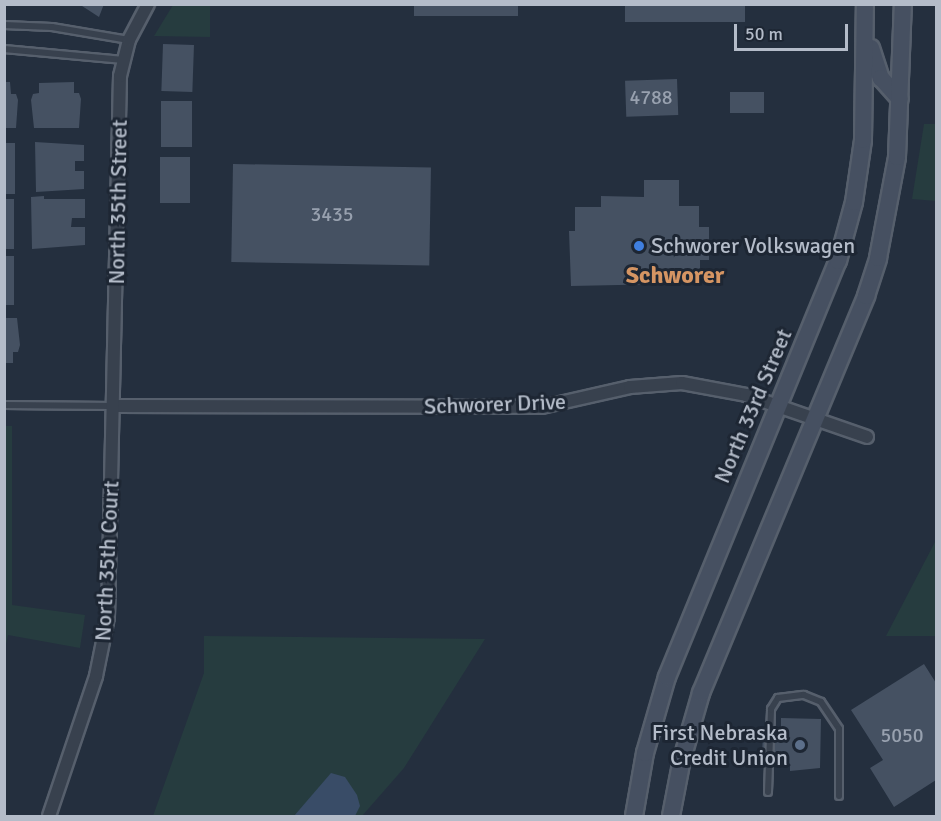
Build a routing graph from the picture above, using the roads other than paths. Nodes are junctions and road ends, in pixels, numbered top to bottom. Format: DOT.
graph roads {
  1 [pos="148,4"];
  2 [pos="903,4"];
  3 [pos="865,13"];
  4 [pos="4,25"];
  5 [pos="129,40"];
  6 [pos="4,49"];
  7 [pos="123,60"];
  8 [pos="900,99"];
  9 [pos="778,404"];
  10 [pos="4,405"];
  11 [pos="114,406"];
  12 [pos="815,417"];
  13 [pos="867,437"];
  14 [pos="768,792"];
  15 [pos="839,796"];
  16 [pos="49,816"];
  17 [pos="634,816"];
  18 [pos="671,816"];
  1 -- 5 [label="street, North 35th Street"];
  2 -- 8 [label="main road"];
  3 -- 8 [label="main road"];
  3 -- 9 [label="main road, North 33rd Street"];
  4 -- 5 [label="lane"];
  5 -- 7 [label="street, North 35th Street"];
  6 -- 7 [label="lane"];
  7 -- 11 [label="street, North 35th Street"];
  8 -- 12 [label="main road"];
  9 -- 11 [label="street, Schworer Drive"];
  9 -- 12 [label="street, Schworer Drive"];
  9 -- 17 [label="main road, North 33rd Street"];
  10 -- 11 [label="lane"];
  11 -- 16 [label="street, North 35th Court"];
  12 -- 13 [label="street, Schworer Drive"];
  12 -- 18 [label="main road"];
  14 -- 15 [label="lane"];
}
